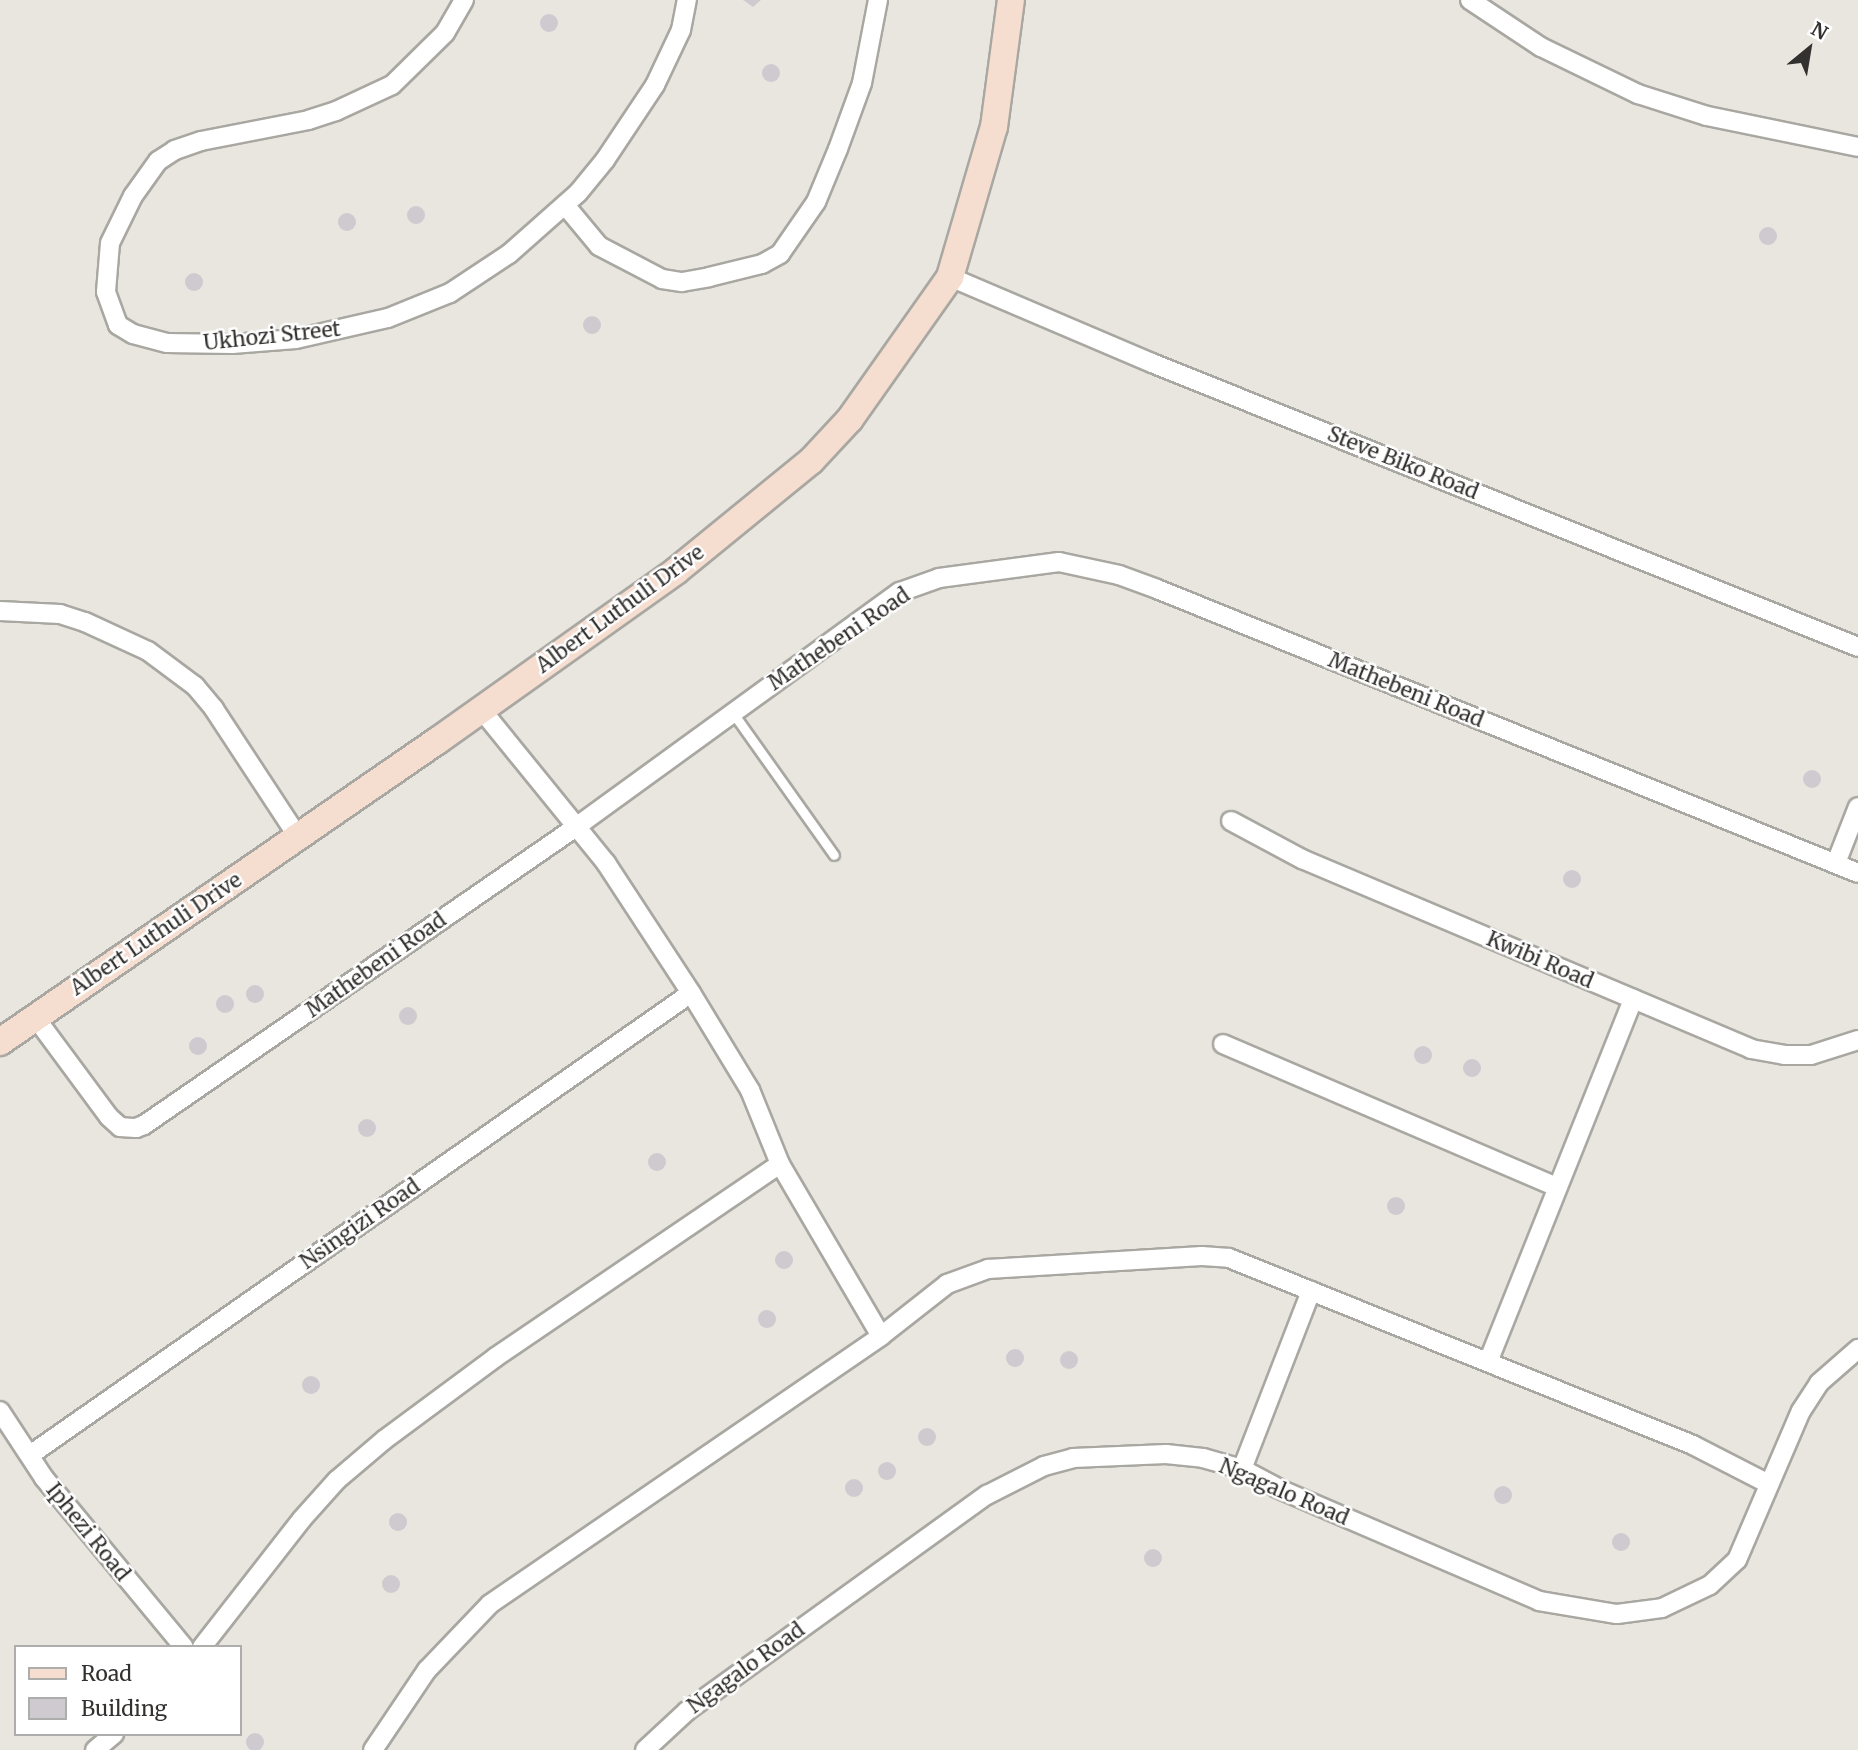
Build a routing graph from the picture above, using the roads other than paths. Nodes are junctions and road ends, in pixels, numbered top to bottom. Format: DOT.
graph roads {
  1 [pos="464,0"];
  2 [pos="687,0"];
  3 [pos="878,0"];
  4 [pos="1012,0"];
  5 [pos="1469,0"];
  6 [pos="1858,146"];
  7 [pos="565,205"];
  8 [pos="950,277"];
  9 [pos="0,611"];
  10 [pos="1858,647"];
  11 [pos="480,708"];
  12 [pos="733,713"];
  13 [pos="1858,807"];
  14 [pos="1231,821"];
  15 [pos="576,827"];
  16 [pos="298,837"];
  17 [pos="834,855"];
  18 [pos="1836,863"];
  19 [pos="1858,873"];
  20 [pos="691,993"];
  21 [pos="1633,999"];
  22 [pos="35,1017"];
  23 [pos="1858,1040"];
  24 [pos="0,1042"];
  25 [pos="1223,1044"];
  26 [pos="780,1164"];
  27 [pos="1557,1186"];
  28 [pos="1311,1291"];
  29 [pos="881,1336"];
  30 [pos="1858,1349"];
  31 [pos="1488,1362"];
  32 [pos="0,1411"];
  33 [pos="30,1455"];
  34 [pos="1242,1469"];
  35 [pos="1769,1484"];
  36 [pos="182,1645"];
  37 [pos="204,1645"];
  38 [pos="112,1736"];
  39 [pos="95,1750"];
  40 [pos="373,1750"];
  41 [pos="645,1750"];
  1 -- 7 [label="street, Ukhozi Street"];
  2 -- 7 [label="street, Ukhozi Street"];
  3 -- 7 [label="street"];
  4 -- 8 [label="street, Albert Luthuli Drive"];
  5 -- 6 [label="street"];
  8 -- 10 [label="street, Steve Biko Road"];
  8 -- 11 [label="street, Albert Luthuli Drive"];
  9 -- 16 [label="street"];
  11 -- 15 [label="street"];
  11 -- 16 [label="street, Albert Luthuli Drive"];
  12 -- 15 [label="street, Mathebeni Road"];
  12 -- 17 [label="lane"];
  12 -- 18 [label="street, Mathebeni Road"];
  13 -- 18 [label="street"];
  14 -- 21 [label="street, Kwibi Road"];
  15 -- 20 [label="street"];
  15 -- 22 [label="street, Mathebeni Road"];
  16 -- 22 [label="street, Albert Luthuli Drive"];
  18 -- 19 [label="street, Mathebeni Road"];
  20 -- 26 [label="street"];
  20 -- 33 [label="street, Nsingizi Road"];
  21 -- 23 [label="street, Kwibi Road"];
  21 -- 27 [label="street"];
  22 -- 24 [label="street, Albert Luthuli Drive"];
  25 -- 27 [label="street"];
  26 -- 29 [label="street"];
  26 -- 37 [label="street"];
  27 -- 31 [label="street"];
  28 -- 29 [label="street"];
  28 -- 31 [label="street"];
  28 -- 34 [label="street"];
  29 -- 40 [label="street"];
  30 -- 35 [label="street, Ngagalo Road"];
  31 -- 35 [label="street"];
  32 -- 33 [label="street, Iphezi Road"];
  33 -- 36 [label="street, Iphezi Road"];
  34 -- 35 [label="street, Ngagalo Road"];
  34 -- 41 [label="street, Ngagalo Road"];
  38 -- 39 [label="street"];
}
